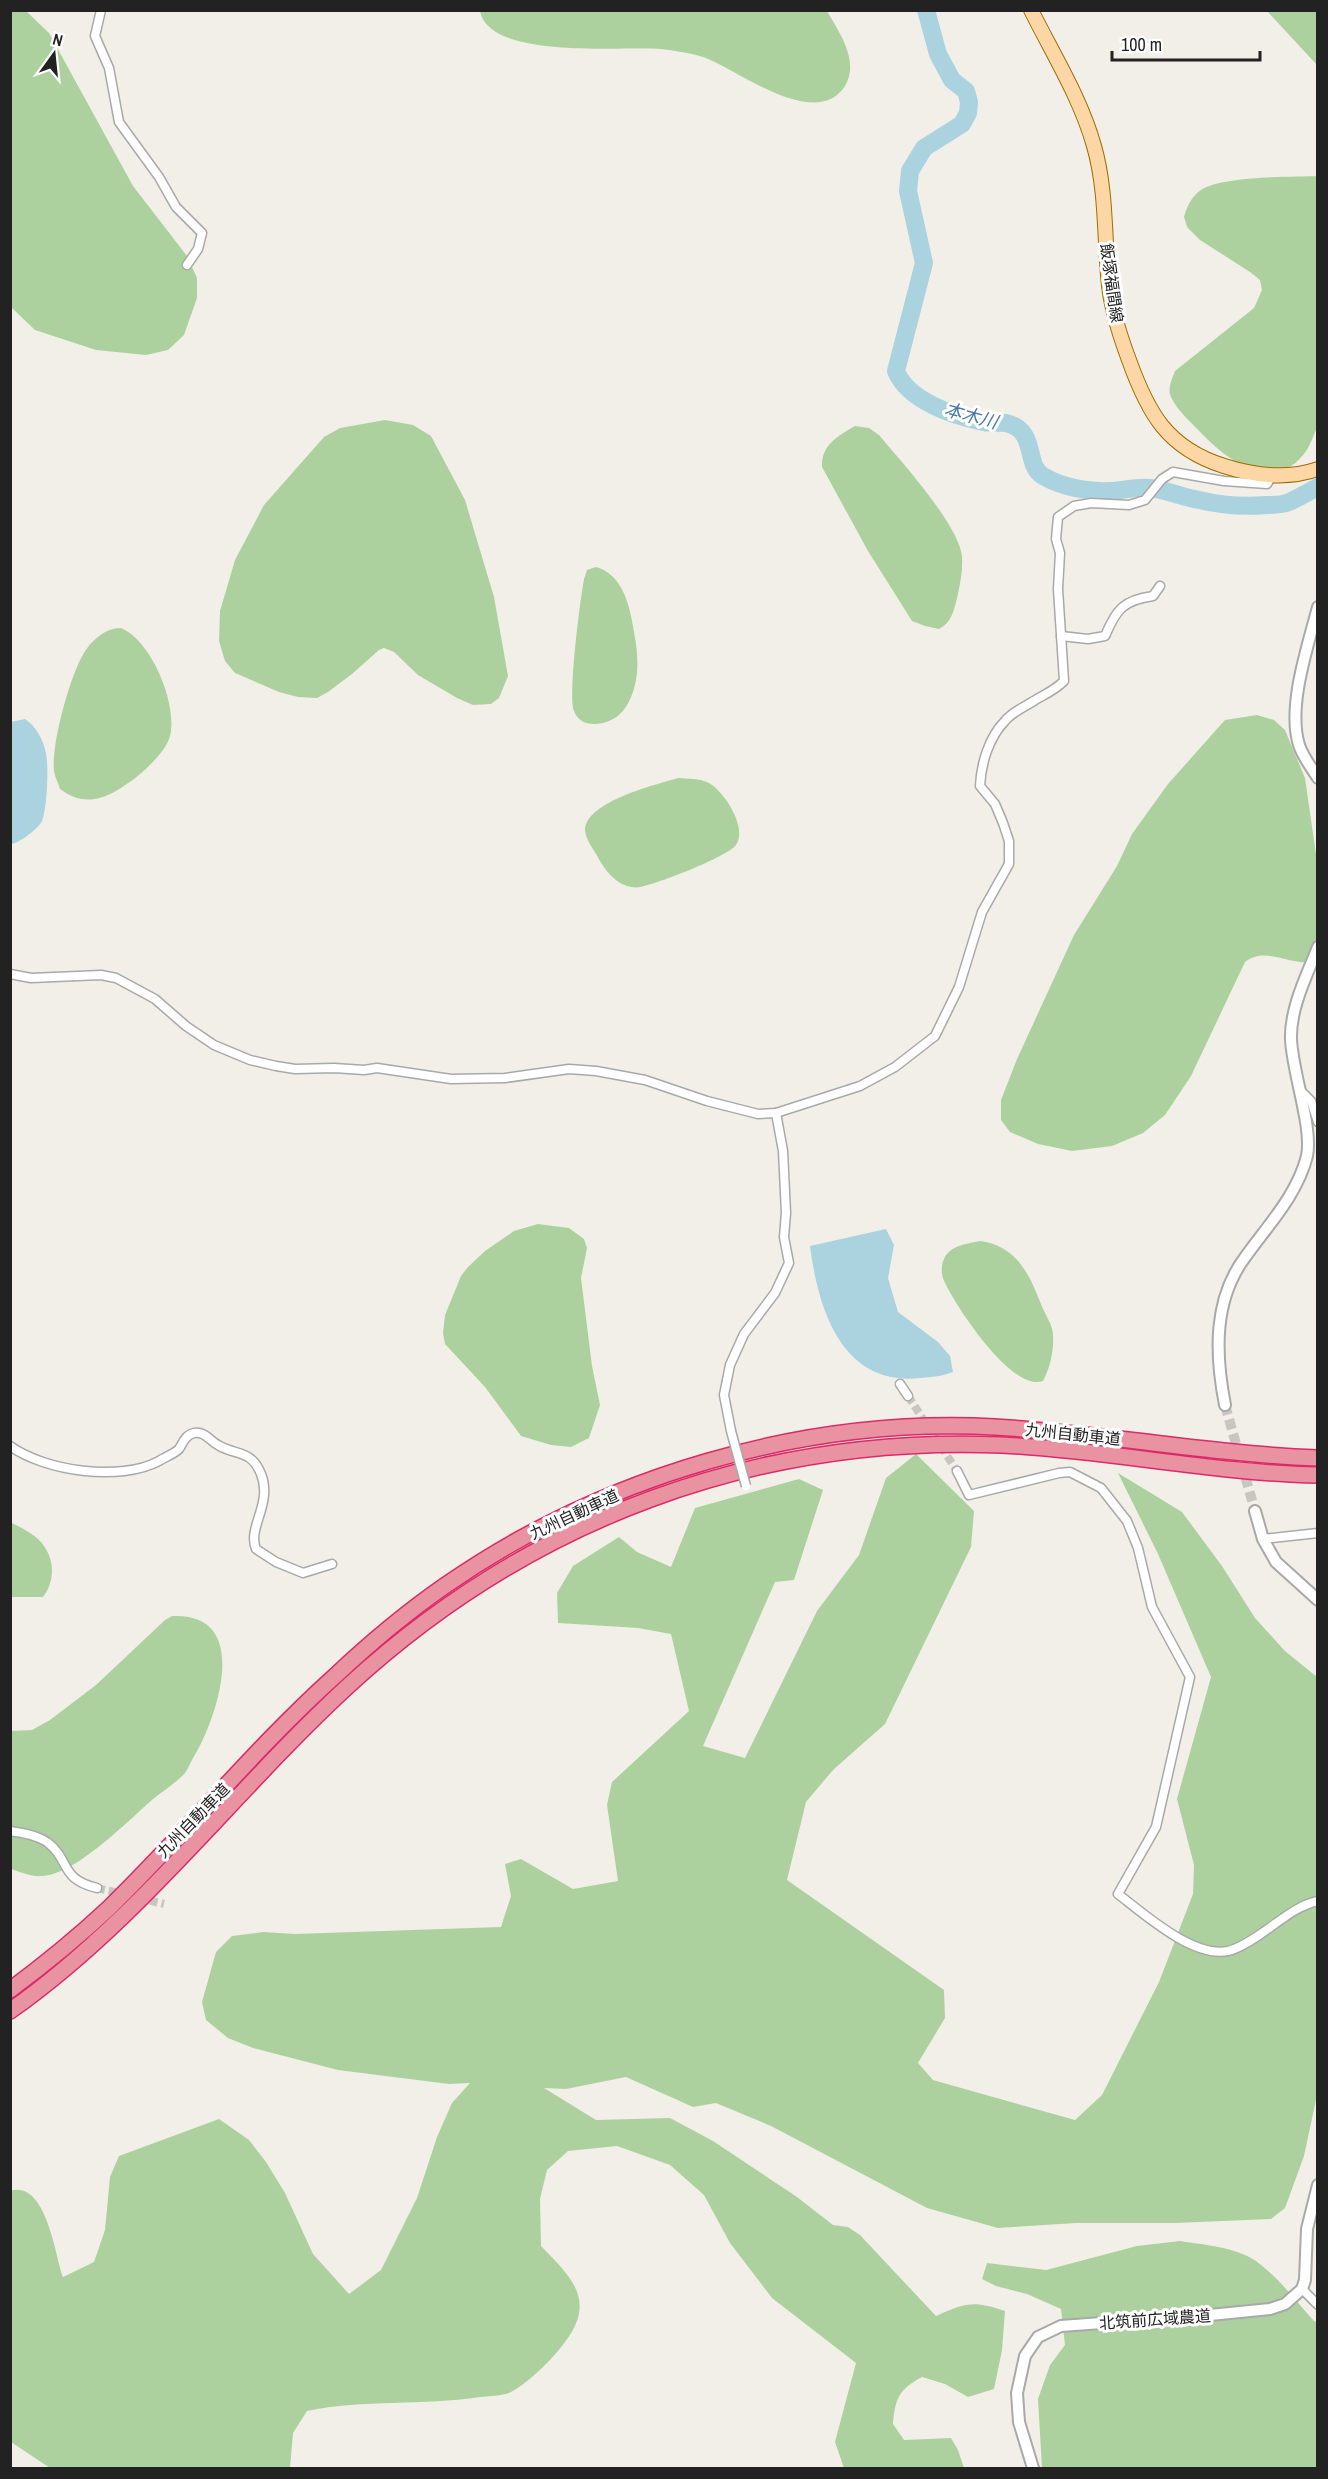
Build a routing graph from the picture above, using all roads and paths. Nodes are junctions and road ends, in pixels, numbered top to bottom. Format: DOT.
graph roads {
  1 [pos="102,10"];
  2 [pos="1031,10"];
  3 [pos="187,265"];
  4 [pos="1317,469"];
  5 [pos="1272,476"];
  6 [pos="1160,586"];
  7 [pos="1317,607"];
  8 [pos="1061,636"];
  9 [pos="1317,778"];
  10 [pos="1317,947"];
  11 [pos="10,974"];
  12 [pos="1299,1088"];
  13 [pos="776,1113"];
  14 [pos="1317,1122"];
  15 [pos="900,1384"];
  16 [pos="908,1396"];
  17 [pos="1225,1405"];
  18 [pos="10,1446"];
  19 [pos="1317,1458"];
  20 [pos="957,1471"];
  21 [pos="1317,1475"];
  22 [pos="746,1486"];
  23 [pos="1255,1511"];
  24 [pos="1317,1533"];
  25 [pos="1263,1539"];
  26 [pos="332,1564"];
  27 [pos="1317,1600"];
  28 [pos="10,1831"];
  29 [pos="97,1888"];
  30 [pos="1317,1901"];
  31 [pos="10,1990"];
  32 [pos="10,2011"];
  33 [pos="1317,2185"];
  34 [pos="1302,2289"];
  35 [pos="1317,2305"];
  36 [pos="1033,2469"];
  1 -- 3 [label="street"];
  2 -- 5 [label="main road, 飯塚福間線"];
  4 -- 5 [label="main road, 飯塚福間線"];
  5 -- 8 [label="street"];
  6 -- 8 [label="street"];
  7 -- 9 [label="street"];
  8 -- 13 [label="street"];
  10 -- 12 [label="street"];
  11 -- 13 [label="street"];
  12 -- 14 [label="street"];
  12 -- 17 [label="street"];
  13 -- 22 [label="street, bridge"];
  15 -- 16 [label="street"];
  18 -- 26 [label="street"];
  19 -- 31 [label="highway, 九州自動車道"];
  20 -- 30 [label="street"];
  21 -- 32 [label="highway, 九州自動車道"];
  23 -- 25 [label="street"];
  24 -- 25 [label="street"];
  25 -- 27 [label="street"];
  28 -- 29 [label="street"];
  33 -- 34 [label="street"];
  34 -- 35 [label="street"];
  34 -- 36 [label="street, 北筑前広域農道"];
}
